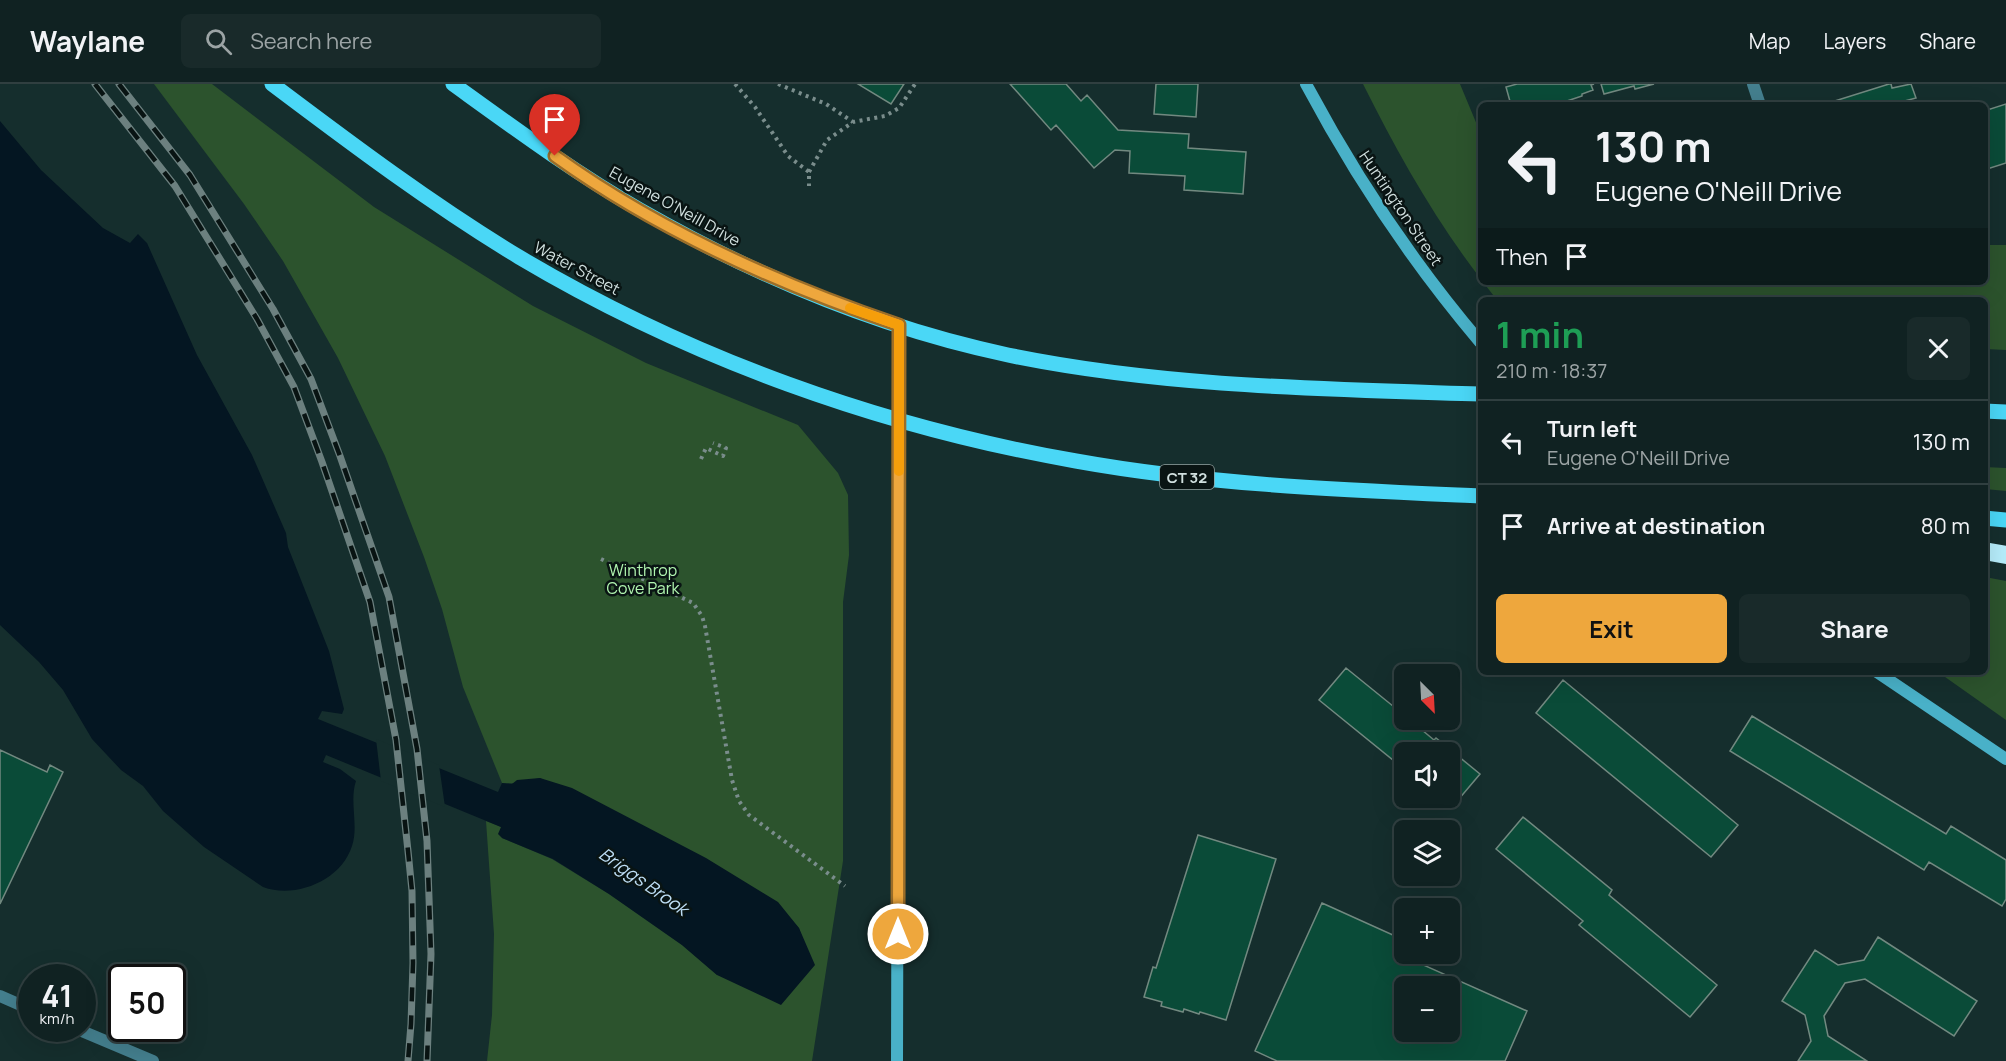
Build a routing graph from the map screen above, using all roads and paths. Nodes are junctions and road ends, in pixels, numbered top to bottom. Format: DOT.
graph roads {
  1 [pos="272,84"];
  2 [pos="453,84"];
  3 [pos="735,84"];
  4 [pos="778,84"];
  5 [pos="915,84"];
  6 [pos="1306,84"];
  7 [pos="1753,84"];
  8 [pos="1759,102"];
  9 [pos="853,122"];
  10 [pos="809,172"];
  11 [pos="809,186"];
  12 [pos="899,325"];
  13 [pos="1478,340"];
  14 [pos="1478,394"];
  15 [pos="1988,411"];
  16 [pos="2006,412"];
  17 [pos="899,420"];
  18 [pos="713,443"];
  19 [pos="701,459"];
  20 [pos="1478,496"];
  21 [pos="1988,518"];
  22 [pos="2006,520"];
  23 [pos="1988,552"];
  24 [pos="2006,555"];
  25 [pos="601,559"];
  26 [pos="1881,675"];
  27 [pos="2006,759"];
  28 [pos="845,886"];
  29 [pos="0,996"];
  30 [pos="18,1004"];
  31 [pos="96,1037"];
  32 [pos="153,1061"];
  33 [pos="897,1061"];
  1 -- 17 [label="main road, Water Street"];
  2 -- 12 [label="main road, Eugene O'Neill Drive"];
  3 -- 10 [label="path"];
  4 -- 9 [label="path"];
  5 -- 9 [label="path"];
  6 -- 13 [label="main road, Huntington Street"];
  7 -- 8 [label="street"];
  9 -- 10 [label="path"];
  10 -- 11 [label="path"];
  12 -- 14 [label="main road, Eugene O'Neill Drive"];
  12 -- 17 [label="main road"];
  15 -- 16 [label="main road"];
  17 -- 20 [label="main road, CT 32"];
  17 -- 33 [label="main road"];
  18 -- 19 [label="path"];
  21 -- 22 [label="main road"];
  23 -- 24 [label="highway"];
  25 -- 28 [label="path"];
  26 -- 27 [label="main road"];
  29 -- 30 [label="street"];
  31 -- 32 [label="street"];
}
